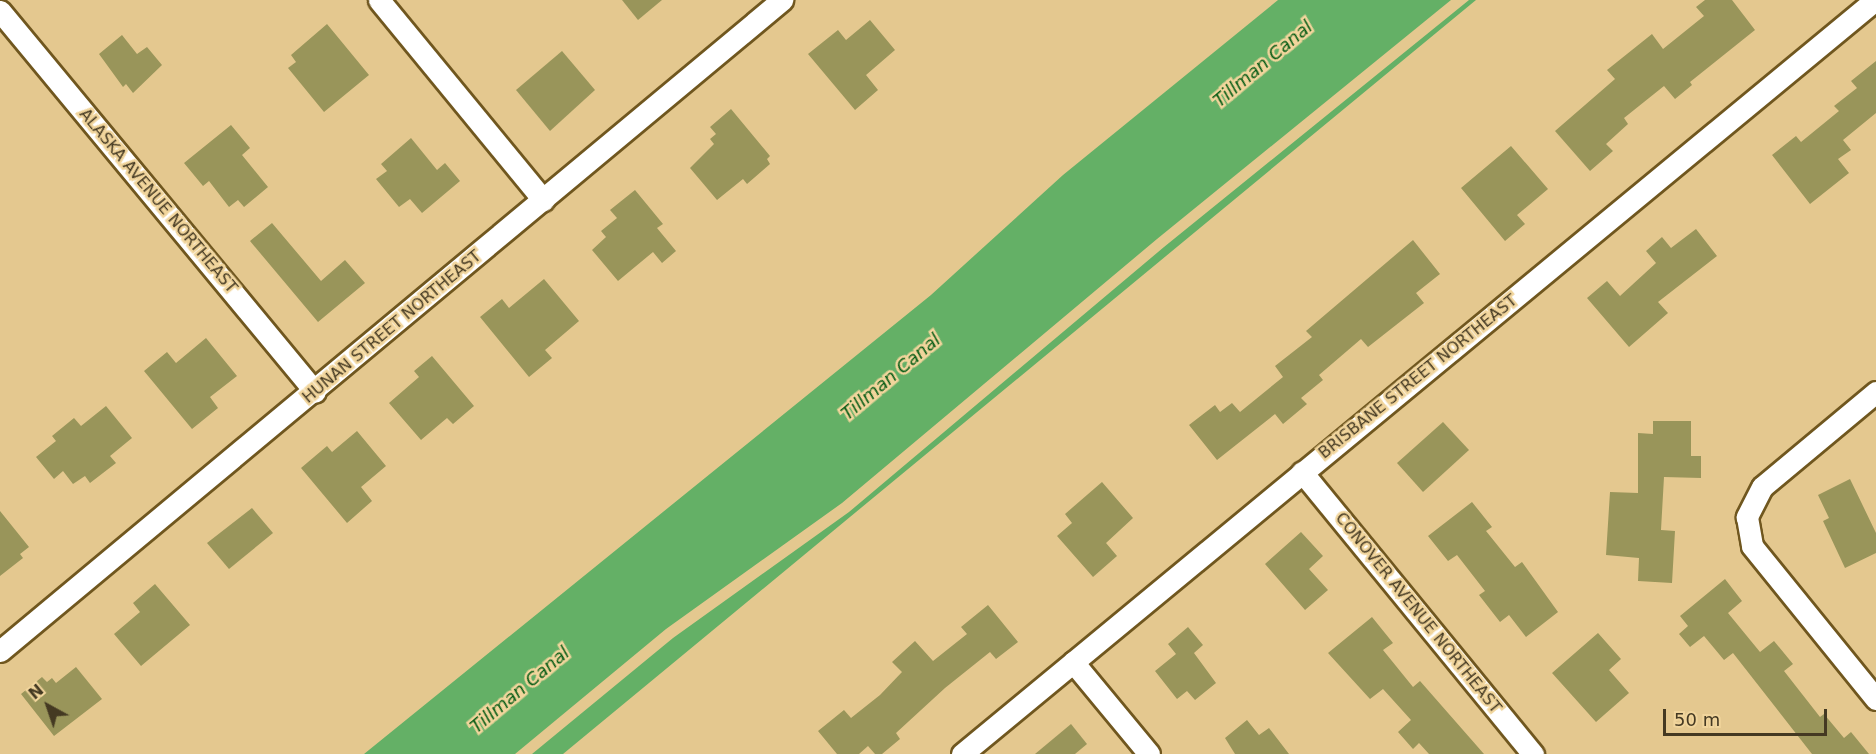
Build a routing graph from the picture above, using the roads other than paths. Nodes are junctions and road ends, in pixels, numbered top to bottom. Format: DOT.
graph roads {
  1 [pos="379,0"];
  2 [pos="1875,0"];
  3 [pos="772,3"];
  4 [pos="0,11"];
  5 [pos="543,200"];
  6 [pos="315,392"];
  7 [pos="1876,392"];
  8 [pos="1302,472"];
  9 [pos="0,651"];
  10 [pos="1073,662"];
  11 [pos="1876,699"];
  12 [pos="962,754"];
  13 [pos="1149,754"];
  14 [pos="1533,754"];
  1 -- 5 [label="street"];
  2 -- 8 [label="street, BRISBANE STREET NORTHEAST"];
  3 -- 5 [label="street, HUNAN STREET NORTHEAST"];
  4 -- 6 [label="street, ALASKA AVENUE NORTHEAST"];
  5 -- 6 [label="street, HUNAN STREET NORTHEAST"];
  6 -- 9 [label="street, HUNAN STREET NORTHEAST"];
  7 -- 11 [label="street"];
  8 -- 10 [label="street, BRISBANE STREET NORTHEAST"];
  8 -- 14 [label="street, CONOVER AVENUE NORTHEAST"];
  10 -- 12 [label="street, BRISBANE STREET NORTHEAST"];
  10 -- 13 [label="street"];
}
